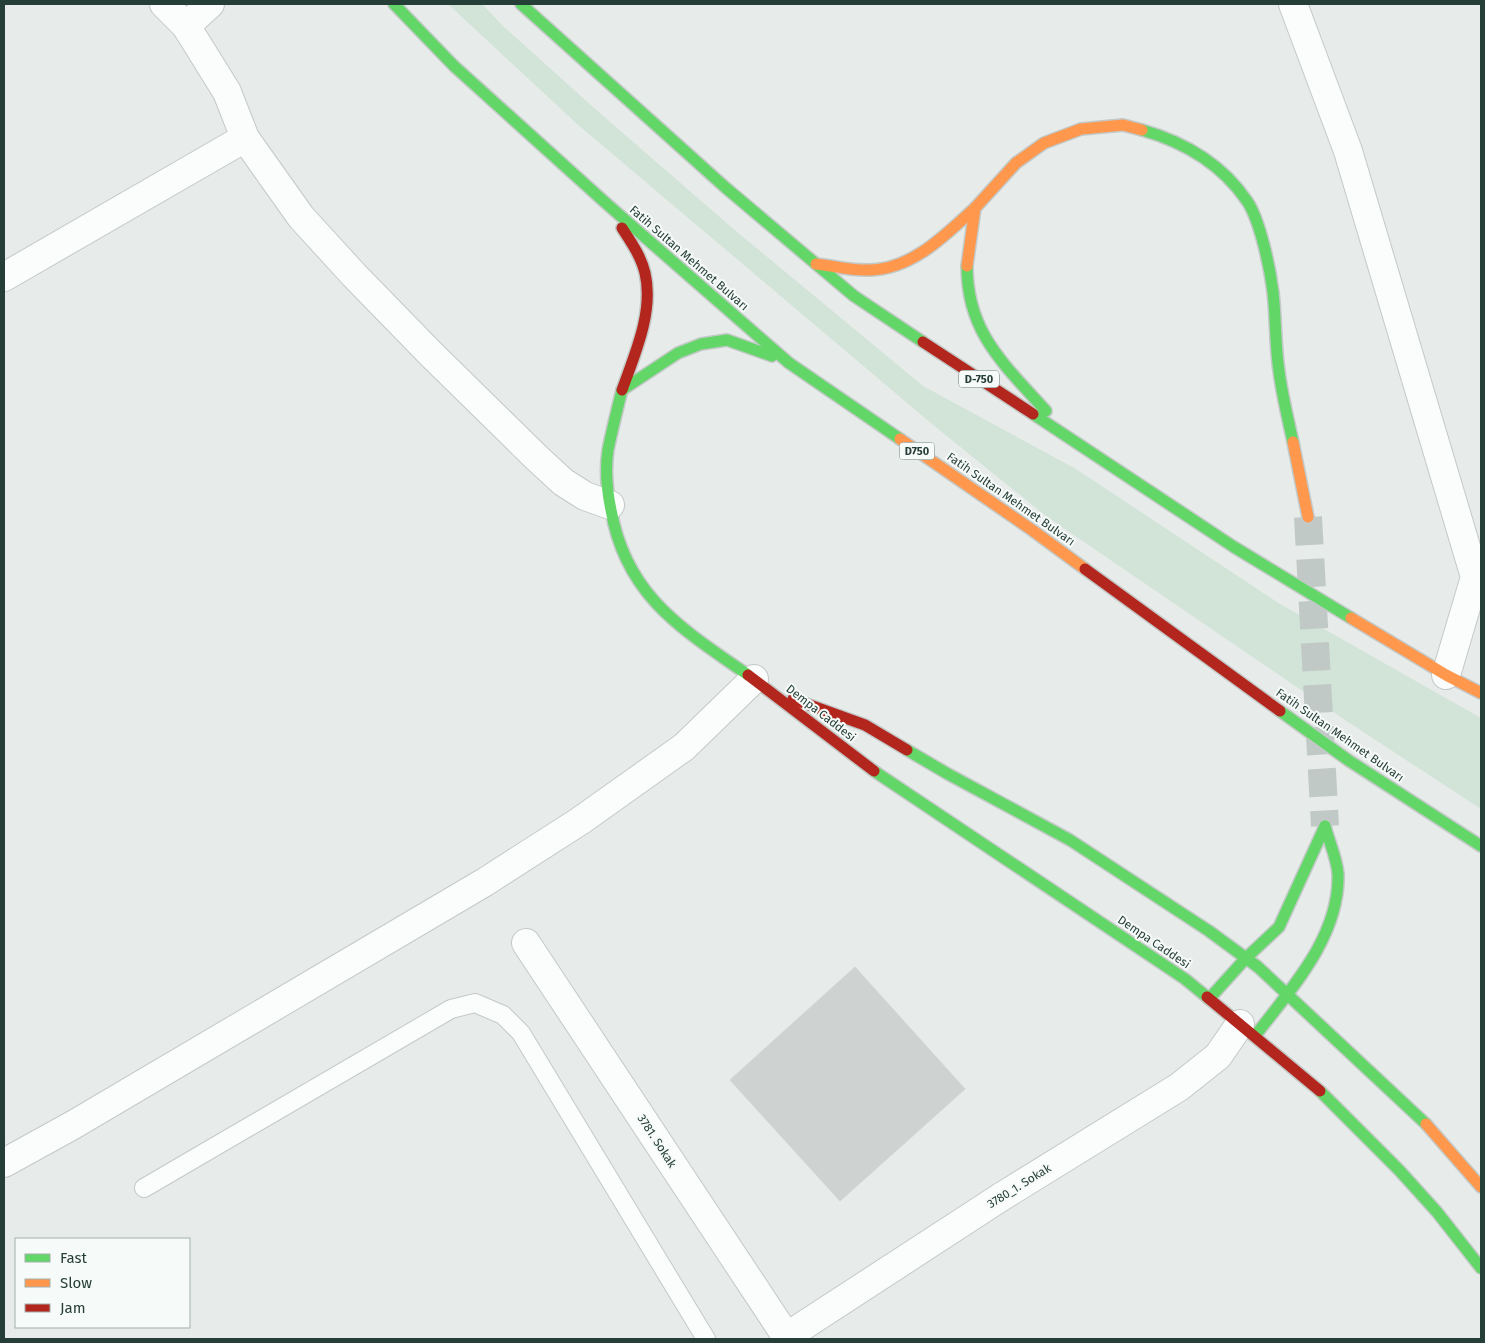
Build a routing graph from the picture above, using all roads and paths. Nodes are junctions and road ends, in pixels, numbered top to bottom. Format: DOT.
graph roads {
  1 [pos="164,4"];
  2 [pos="210,4"];
  3 [pos="394,4"];
  4 [pos="522,4"];
  5 [pos="1293,4"];
  6 [pos="186,26"];
  7 [pos="245,138"];
  8 [pos="608,205"];
  9 [pos="975,208"];
  10 [pos="816,264"];
  11 [pos="4,277"];
  12 [pos="789,363"];
  13 [pos="622,390"];
  14 [pos="1072,440"];
  15 [pos="610,505"];
  16 [pos="1308,517"];
  17 [pos="1446,674"];
  18 [pos="761,684"];
  19 [pos="1481,693"];
  20 [pos="1481,846"];
  21 [pos="526,943"];
  22 [pos="1246,958"];
  23 [pos="1287,994"];
  24 [pos="1209,999"];
  25 [pos="1247,1030"];
  26 [pos="4,1163"];
  27 [pos="1481,1187"];
  28 [pos="144,1188"];
  29 [pos="1481,1268"];
  30 [pos="787,1338"];
  31 [pos="706,1339"];
  1 -- 6 [label="street"];
  2 -- 6 [label="street"];
  3 -- 8 [label="main road, Fatih Sultan Mehmet Bulvarı / D750"];
  4 -- 10 [label="main road, D-750"];
  5 -- 17 [label="street"];
  6 -- 7 [label="street"];
  7 -- 11 [label="street"];
  7 -- 15 [label="street"];
  8 -- 12 [label="main road, Fatih Sultan Mehmet Bulvarı / D750"];
  8 -- 13 [label="main road, Dempa Caddesi"];
  9 -- 10 [label="main road"];
  9 -- 14 [label="main road"];
  9 -- 16 [label="main road"];
  10 -- 14 [label="main road, D-750"];
  12 -- 13 [label="main road"];
  12 -- 20 [label="main road, Fatih Sultan Mehmet Bulvarı / D750"];
  13 -- 15 [label="main road, Dempa Caddesi"];
  14 -- 17 [label="main road, D-750"];
  15 -- 18 [label="main road, Dempa Caddesi"];
  17 -- 19 [label="main road, D-750"];
  18 -- 22 [label="main road, Dempa Caddesi"];
  18 -- 24 [label="main road, Dempa Caddesi"];
  18 -- 26 [label="street"];
  21 -- 30 [label="street, 3781. Sokak"];
  22 -- 23 [label="main road, Dempa Caddesi"];
  22 -- 23 [label="main road"];
  22 -- 24 [label="main road"];
  23 -- 25 [label="main road"];
  23 -- 27 [label="main road, Dempa Caddesi"];
  24 -- 25 [label="main road, Dempa Caddesi"];
  25 -- 29 [label="main road, Dempa Caddesi"];
  25 -- 30 [label="street, 3780_1. Sokak"];
  28 -- 31 [label="lane"];
}
